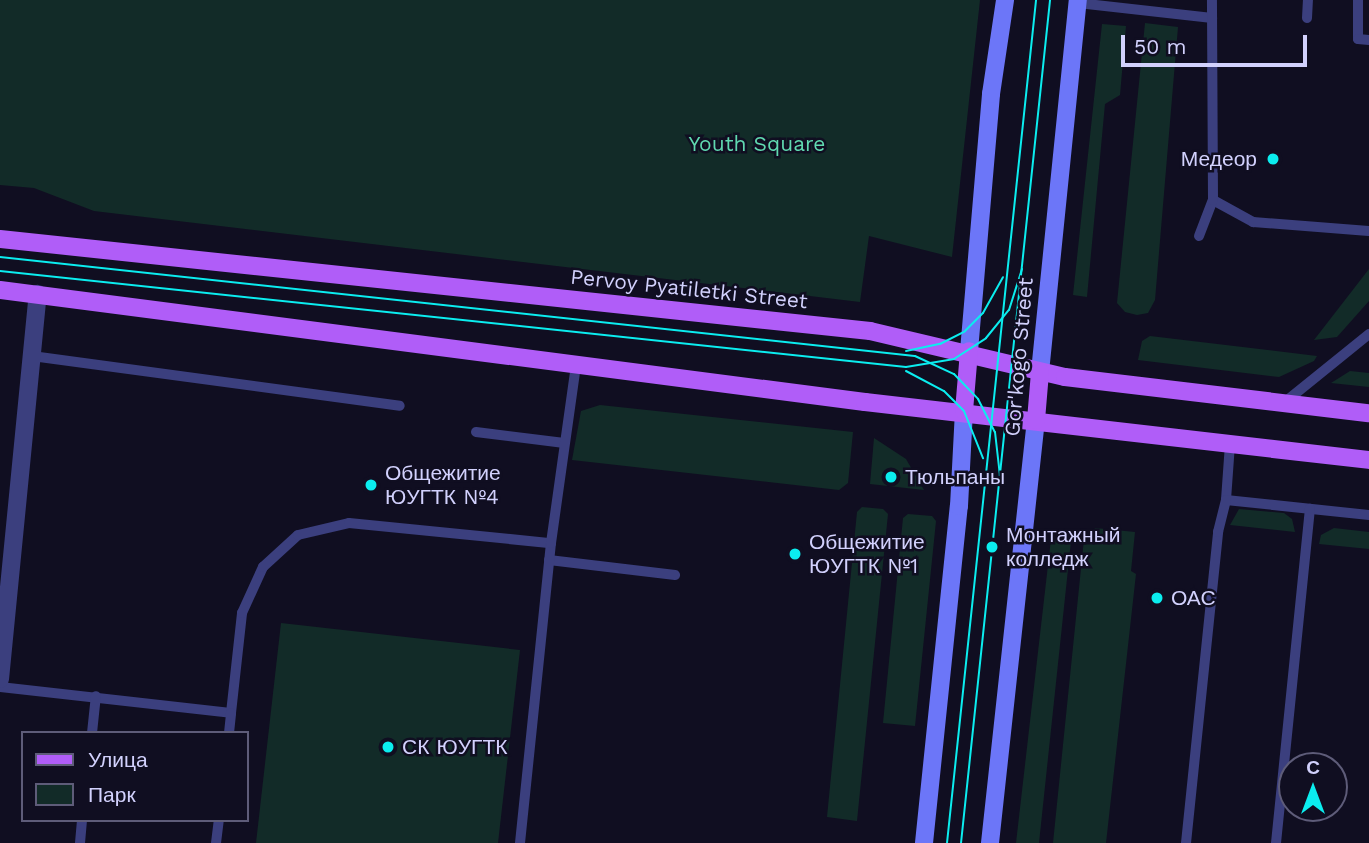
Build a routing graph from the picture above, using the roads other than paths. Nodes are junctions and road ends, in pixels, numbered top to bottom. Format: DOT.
graph roads {
  1 [pos="1005,0"];
  2 [pos="1212,0"];
  3 [pos="1308,0"];
  4 [pos="1358,0"];
  5 [pos="1078,1"];
  6 [pos="1212,18"];
  7 [pos="1307,18"];
  8 [pos="1369,40"];
  9 [pos="1213,200"];
  10 [pos="1369,231"];
  11 [pos="1199,236"];
  12 [pos="0,239"];
  13 [pos="0,290"];
  14 [pos="38,294"];
  15 [pos="1369,334"];
  16 [pos="969,351"];
  17 [pos="32,356"];
  18 [pos="576,363"];
  19 [pos="1040,372"];
  20 [pos="1284,403"];
  21 [pos="400,407"];
  22 [pos="964,411"];
  23 [pos="1369,413"];
  24 [pos="1036,420"];
  25 [pos="476,432"];
  26 [pos="564,443"];
  27 [pos="1230,444"];
  28 [pos="1369,460"];
  29 [pos="1226,500"];
  30 [pos="1310,509"];
  31 [pos="1369,515"];
  32 [pos="551,543"];
  33 [pos="549,560"];
  34 [pos="675,575"];
  35 [pos="5,577"];
  36 [pos="0,678"];
  37 [pos="0,687"];
  38 [pos="96,696"];
  39 [pos="231,713"];
  40 [pos="92,731"];
  41 [pos="229,731"];
  42 [pos="82,822"];
  43 [pos="219,822"];
  44 [pos="80,843"];
  45 [pos="216,843"];
  46 [pos="520,843"];
  47 [pos="924,843"];
  48 [pos="990,843"];
  49 [pos="1185,843"];
  50 [pos="1276,843"];
  1 -- 16 [label="main road"];
  2 -- 6 [label="lane"];
  3 -- 7 [label="lane"];
  4 -- 8 [label="lane"];
  5 -- 6 [label="lane"];
  5 -- 19 [label="main road, Gor'kogo Street"];
  6 -- 9 [label="lane"];
  9 -- 10 [label="lane"];
  9 -- 11 [label="lane"];
  12 -- 16 [label="main road, Pervoy Pyatiletki Street"];
  13 -- 14 [label="main road"];
  14 -- 17 [label="street"];
  14 -- 18 [label="main road"];
  15 -- 20 [label="lane"];
  16 -- 19 [label="main road, Pervoy Pyatiletki Street"];
  16 -- 22 [label="main road"];
  17 -- 21 [label="lane"];
  17 -- 35 [label="street"];
  18 -- 22 [label="main road"];
  18 -- 26 [label="lane"];
  19 -- 20 [label="main road, Pervoy Pyatiletki Street"];
  19 -- 24 [label="main road, Gor'kogo Street"];
  20 -- 23 [label="main road, Pervoy Pyatiletki Street"];
  22 -- 24 [label="main road"];
  22 -- 47 [label="main road"];
  24 -- 27 [label="main road"];
  24 -- 48 [label="main road, Gor'kogo Street"];
  25 -- 26 [label="lane"];
  26 -- 32 [label="lane"];
  27 -- 28 [label="main road"];
  27 -- 29 [label="lane"];
  29 -- 30 [label="lane"];
  29 -- 49 [label="lane"];
  30 -- 31 [label="lane"];
  30 -- 50 [label="lane"];
  32 -- 33 [label="lane"];
  32 -- 39 [label="lane"];
  33 -- 34 [label="lane"];
  33 -- 46 [label="lane"];
  35 -- 36 [label="street"];
  37 -- 38 [label="lane"];
  38 -- 39 [label="lane"];
  38 -- 40 [label="lane"];
  39 -- 41 [label="lane"];
  42 -- 44 [label="lane"];
  43 -- 45 [label="lane"];
}
